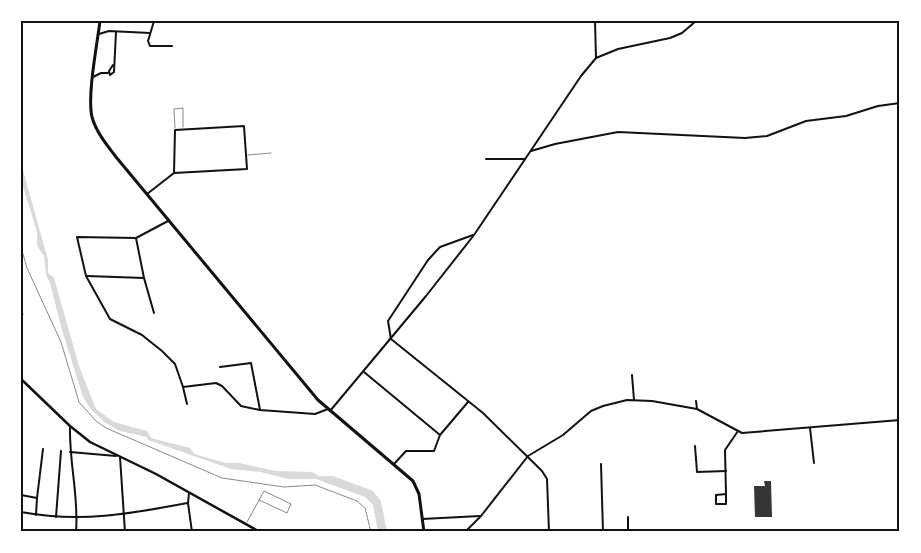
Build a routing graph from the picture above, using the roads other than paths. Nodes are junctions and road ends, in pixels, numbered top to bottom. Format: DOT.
graph roads {
  1 [pos="154,21"];
  2 [pos="595,21"];
  3 [pos="696,21"];
  4 [pos="102,26"];
  5 [pos="109,31"];
  6 [pos="116,32"];
  7 [pos="150,33"];
  8 [pos="99,34"];
  9 [pos="172,46"];
  10 [pos="596,58"];
  11 [pos="94,77"];
  12 [pos="900,103"];
  13 [pos="184,129"];
  14 [pos="175,130"];
  15 [pos="530,151"];
  16 [pos="271,153"];
  17 [pos="246,155"];
  18 [pos="486,159"];
  19 [pos="525,159"];
  20 [pos="174,173"];
  21 [pos="147,194"];
  22 [pos="169,220"];
  23 [pos="474,235"];
  24 [pos="136,238"];
  25 [pos="86,276"];
  26 [pos="144,278"];
  27 [pos="21,310"];
  28 [pos="154,313"];
  29 [pos="21,321"];
  30 [pos="391,339"];
  31 [pos="220,367"];
  32 [pos="363,371"];
  33 [pos="632,375"];
  34 [pos="21,379"];
  35 [pos="183,387"];
  36 [pos="634,400"];
  37 [pos="696,401"];
  38 [pos="468,402"];
  39 [pos="187,404"];
  40 [pos="697,409"];
  41 [pos="260,410"];
  42 [pos="329,410"];
  43 [pos="900,420"];
  44 [pos="70,426"];
  45 [pos="810,428"];
  46 [pos="738,431"];
  47 [pos="440,435"];
  48 [pos="695,446"];
  49 [pos="42,449"];
  50 [pos="60,451"];
  51 [pos="70,452"];
  52 [pos="118,456"];
  53 [pos="528,456"];
  54 [pos="814,463"];
  55 [pos="394,464"];
  56 [pos="601,464"];
  57 [pos="726,471"];
  58 [pos="189,493"];
  59 [pos="726,494"];
  60 [pos="21,495"];
  61 [pos="37,498"];
  62 [pos="259,500"];
  63 [pos="188,503"];
  64 [pos="21,512"];
  65 [pos="36,515"];
  66 [pos="124,515"];
  67 [pos="481,516"];
  68 [pos="56,517"];
  69 [pos="628,517"];
  70 [pos="77,518"];
  71 [pos="422,519"];
  72 [pos="245,525"];
  73 [pos="76,532"];
  74 [pos="125,532"];
  75 [pos="192,532"];
  76 [pos="260,532"];
  77 [pos="424,532"];
  78 [pos="465,532"];
  79 [pos="549,532"];
  80 [pos="603,532"];
  81 [pos="628,532"];
  1 -- 7 [label="street"];
  2 -- 10 [label="street"];
  3 -- 10 [label="street"];
  4 -- 5 [label="street"];
  4 -- 8 [label="main road"];
  5 -- 6 [label="street"];
  5 -- 8 [label="street"];
  6 -- 7 [label="street"];
  6 -- 11 [label="street"];
  7 -- 9 [label="street"];
  8 -- 11 [label="main road"];
  10 -- 15 [label="street"];
  11 -- 21 [label="main road"];
  12 -- 15 [label="street"];
  13 -- 14 [label="street"];
  13 -- 14 [label="lane"];
  13 -- 17 [label="street"];
  14 -- 20 [label="street"];
  15 -- 19 [label="street"];
  16 -- 17 [label="lane"];
  17 -- 20 [label="street"];
  18 -- 19 [label="street"];
  19 -- 23 [label="street"];
  20 -- 21 [label="street"];
  21 -- 22 [label="main road"];
  22 -- 24 [label="street"];
  22 -- 42 [label="main road"];
  23 -- 30 [label="street"];
  23 -- 30 [label="street"];
  24 -- 25 [label="street"];
  24 -- 26 [label="street"];
  25 -- 26 [label="street"];
  25 -- 35 [label="street"];
  26 -- 28 [label="street"];
  27 -- 29 [label="lane"];
  30 -- 32 [label="street"];
  30 -- 38 [label="street"];
  31 -- 41 [label="street"];
  32 -- 42 [label="street"];
  32 -- 47 [label="street"];
  33 -- 36 [label="street"];
  34 -- 44 [label="main road"];
  35 -- 39 [label="street"];
  35 -- 41 [label="street"];
  36 -- 40 [label="street"];
  36 -- 53 [label="street"];
  37 -- 40 [label="street"];
  38 -- 47 [label="street"];
  38 -- 53 [label="street"];
  40 -- 46 [label="street"];
  41 -- 42 [label="street"];
  42 -- 55 [label="main road"];
  43 -- 45 [label="street"];
  44 -- 51 [label="street"];
  44 -- 52 [label="main road"];
  45 -- 46 [label="street"];
  45 -- 54 [label="street"];
  46 -- 57 [label="street"];
  47 -- 55 [label="street"];
  48 -- 57 [label="street"];
  49 -- 61 [label="street"];
  50 -- 68 [label="street"];
  51 -- 52 [label="street"];
  51 -- 70 [label="street"];
  52 -- 58 [label="main road"];
  52 -- 66 [label="street"];
  53 -- 67 [label="street"];
  53 -- 79 [label="street"];
  55 -- 71 [label="main road"];
  56 -- 80 [label="street"];
  57 -- 59 [label="street"];
  58 -- 63 [label="street"];
  58 -- 72 [label="main road"];
  59 -- 59 [label="street"];
  60 -- 61 [label="street"];
  61 -- 65 [label="street"];
  62 -- 62 [label="lane"];
  62 -- 72 [label="lane"];
  63 -- 66 [label="street"];
  63 -- 75 [label="street"];
  64 -- 65 [label="street"];
  65 -- 68 [label="street"];
  66 -- 70 [label="street"];
  66 -- 74 [label="street"];
  67 -- 71 [label="street"];
  67 -- 78 [label="street"];
  68 -- 70 [label="street"];
  69 -- 81 [label="street"];
  70 -- 73 [label="street"];
  71 -- 77 [label="main road"];
  72 -- 76 [label="main road"];
}
